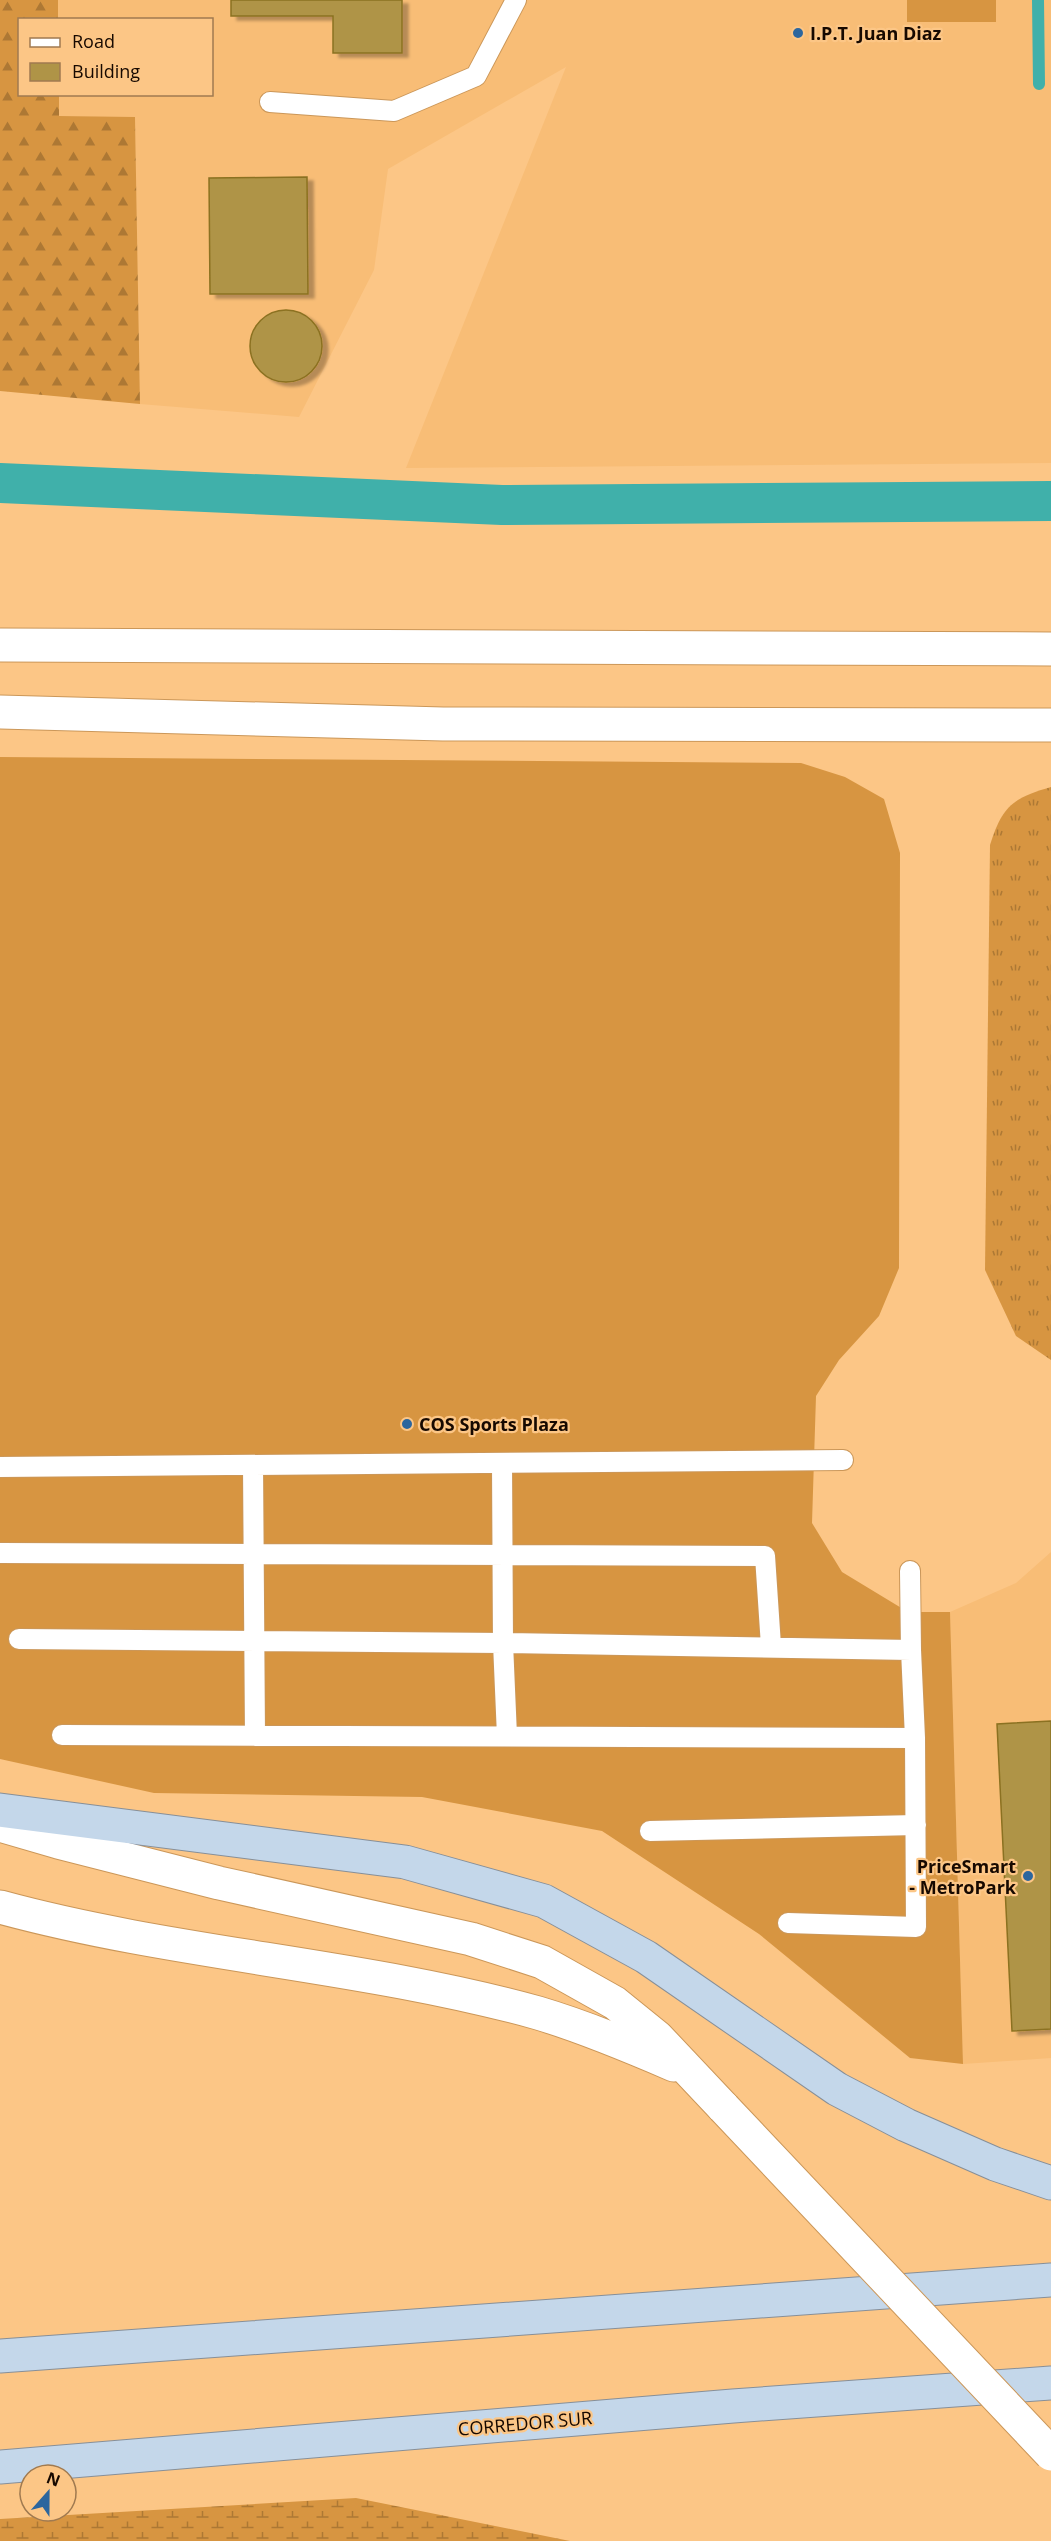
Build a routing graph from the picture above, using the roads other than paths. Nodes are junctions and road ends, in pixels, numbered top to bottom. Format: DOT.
graph roads {
  1 [pos="516,0"];
  2 [pos="270,102"];
  3 [pos="0,645"];
  4 [pos="1051,649"];
  5 [pos="0,712"];
  6 [pos="1051,726"];
  7 [pos="843,1460"];
  8 [pos="502,1463"];
  9 [pos="253,1465"];
  10 [pos="0,1467"];
  11 [pos="0,1553"];
  12 [pos="254,1554"];
  13 [pos="503,1555"];
  14 [pos="910,1571"];
  15 [pos="19,1639"];
  16 [pos="254,1642"];
  17 [pos="503,1643"];
  18 [pos="771,1646"];
  19 [pos="911,1650"];
  20 [pos="62,1735"];
  21 [pos="255,1736"];
  22 [pos="507,1737"];
  23 [pos="915,1738"];
  24 [pos="0,1810"];
  25 [pos="916,1824"];
  26 [pos="0,1825"];
  27 [pos="651,1831"];
  28 [pos="0,1907"];
  29 [pos="788,1923"];
  30 [pos="690,2072"];
  31 [pos="1051,2183"];
  32 [pos="1051,2280"];
  33 [pos="0,2356"];
  34 [pos="1051,2383"];
  35 [pos="882,2395"];
  36 [pos="1051,2406"];
  37 [pos="1051,2454"];
  38 [pos="0,2467"];
  1 -- 2 [label="lane"];
  3 -- 4 [label="street"];
  5 -- 6 [label="street"];
  7 -- 8 [label="lane"];
  8 -- 9 [label="lane"];
  8 -- 13 [label="lane"];
  9 -- 10 [label="lane"];
  9 -- 12 [label="lane"];
  11 -- 12 [label="lane"];
  12 -- 13 [label="lane"];
  12 -- 16 [label="lane"];
  13 -- 17 [label="lane"];
  13 -- 18 [label="lane"];
  14 -- 19 [label="lane"];
  15 -- 16 [label="lane"];
  16 -- 17 [label="lane"];
  16 -- 21 [label="lane"];
  17 -- 18 [label="lane"];
  17 -- 22 [label="lane"];
  18 -- 19 [label="lane"];
  19 -- 23 [label="lane"];
  20 -- 21 [label="lane"];
  21 -- 22 [label="lane"];
  22 -- 23 [label="lane"];
  23 -- 25 [label="lane"];
  24 -- 31 [label="highway"];
  25 -- 27 [label="lane"];
  25 -- 29 [label="lane"];
  26 -- 30 [label="street"];
  28 -- 30 [label="street"];
  30 -- 37 [label="street, bridge"];
  32 -- 33 [label="highway"];
  34 -- 35 [label="highway, CORREDOR SUR"];
  35 -- 36 [label="highway"];
  35 -- 38 [label="highway, CORREDOR SUR"];
}
